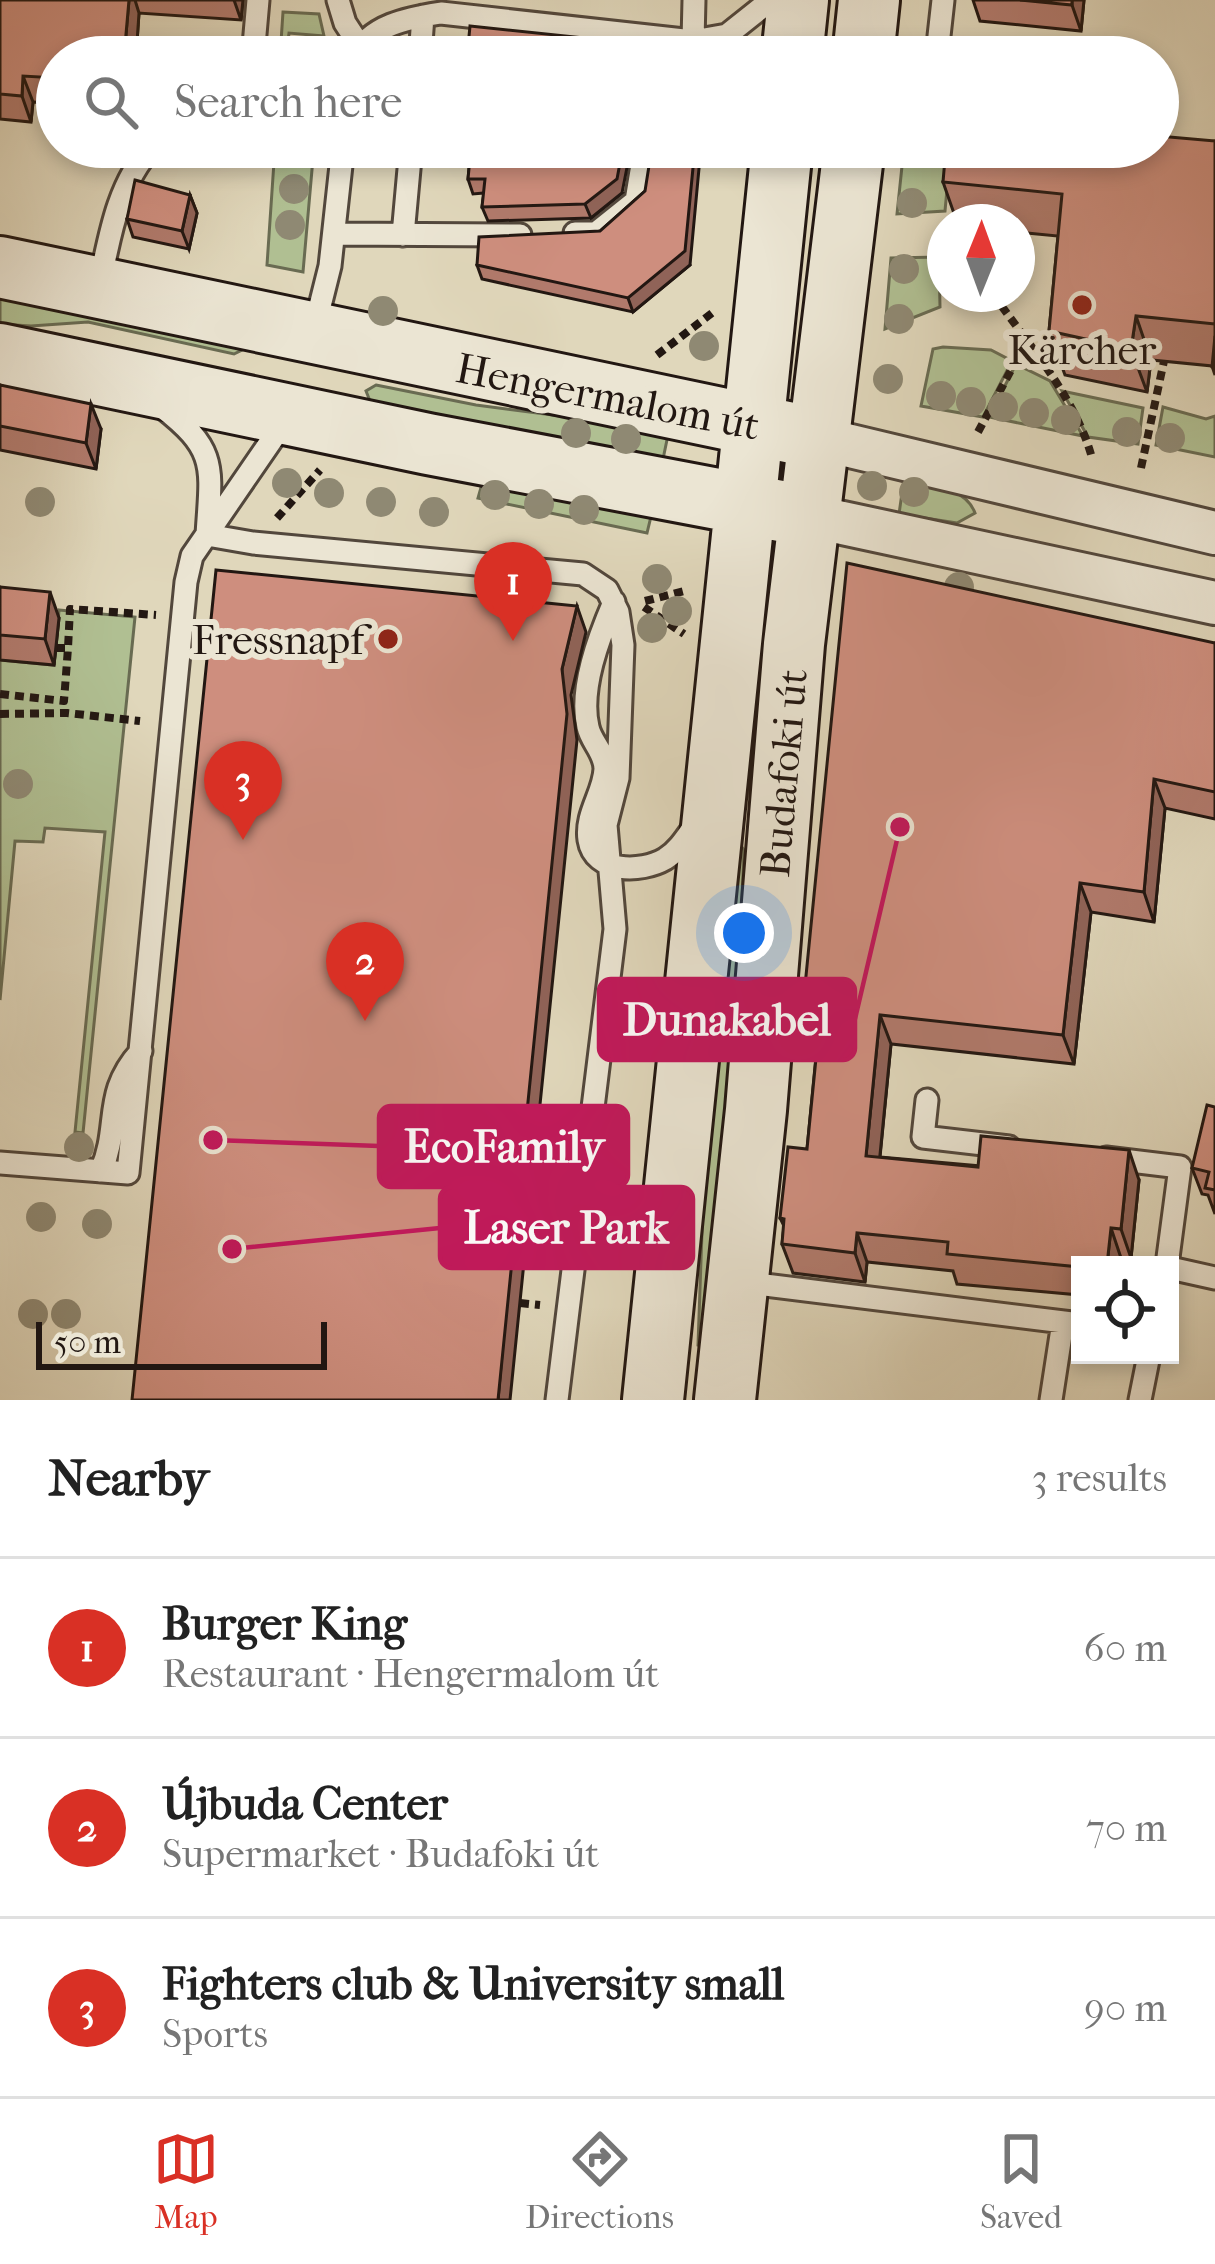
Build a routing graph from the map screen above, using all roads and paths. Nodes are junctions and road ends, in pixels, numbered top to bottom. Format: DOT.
graph roads {
  1 [pos="258,0"];
  2 [pos="338,0"];
  3 [pos="694,0"];
  4 [pos="771,0"];
  5 [pos="798,0"];
  6 [pos="869,0"];
  7 [pos="943,0"];
  8 [pos="423,16"];
  9 [pos="255,36"];
  10 [pos="351,36"];
  11 [pos="376,36"];
  12 [pos="422,36"];
  13 [pos="585,36"];
  14 [pos="692,36"];
  15 [pos="721,36"];
  16 [pos="794,36"];
  17 [pos="865,36"];
  18 [pos="939,36"];
  19 [pos="139,168"];
  20 [pos="342,168"];
  21 [pos="409,168"];
  22 [pos="642,168"];
  23 [pos="780,168"];
  24 [pos="852,168"];
  25 [pos="334,234"];
  26 [pos="403,235"];
  27 [pos="0,267"];
  28 [pos="98,288"];
  29 [pos="722,306"];
  30 [pos="1006,312"];
  31 [pos="313,333"];
  32 [pos="1026,342"];
  33 [pos="0,354"];
  34 [pos="657,355"];
  35 [pos="1164,361"];
  36 [pos="128,380"];
  37 [pos="289,415"];
  38 [pos="754,425"];
  39 [pos="978,432"];
  40 [pos="821,439"];
  41 [pos="1091,458"];
  42 [pos="1141,468"];
  43 [pos="746,504"];
  44 [pos="810,517"];
  45 [pos="1215,532"];
  46 [pos="207,535"];
  47 [pos="696,589"];
  48 [pos="614,602"];
  49 [pos="1215,603"];
  50 [pos="183,617"];
  51 [pos="684,634"];
  52 [pos="56,648"];
  53 [pos="68,648"];
  54 [pos="0,694"];
  55 [pos="0,714"];
  56 [pos="140,721"];
  57 [pos="714,801"];
  58 [pos="608,865"];
  59 [pos="141,1051"];
  60 [pos="927,1100"];
  61 [pos="1040,1150"];
  62 [pos="1087,1156"];
  63 [pos="0,1163"];
  64 [pos="101,1172"];
  65 [pos="1170,1256"];
  66 [pos="1179,1269"];
  67 [pos="1215,1278"];
  68 [pos="739,1282"];
  69 [pos="1071,1323"];
  70 [pos="1147,1364"];
  71 [pos="557,1400"];
  72 [pos="653,1400"];
  73 [pos="725,1400"];
  74 [pos="1051,1400"];
  75 [pos="1140,1400"];
  1 -- 9 [label="lane"];
  2 -- 10 [label="lane"];
  3 -- 14 [label="lane"];
  4 -- 15 [label="lane"];
  5 -- 16 [label="main road"];
  6 -- 17 [label="main road"];
  7 -- 18 [label="lane"];
  8 -- 11 [label="lane"];
  8 -- 12 [label="lane"];
  8 -- 13 [label="lane"];
  19 -- 28 [label="lane"];
  20 -- 25 [label="lane"];
  21 -- 26 [label="lane"];
  22 -- 26 [label="lane"];
  23 -- 38 [label="main road, Budafoki út"];
  24 -- 40 [label="main road, Budafoki út"];
  25 -- 26 [label="lane"];
  25 -- 31 [label="lane"];
  27 -- 28 [label="main road, Hengermalom út"];
  28 -- 31 [label="main road, Hengermalom út"];
  29 -- 34 [label="path"];
  30 -- 32 [label="path"];
  31 -- 37 [label="main road"];
  31 -- 38 [label="main road, Hengermalom út"];
  32 -- 39 [label="path"];
  32 -- 41 [label="path"];
  33 -- 36 [label="main road, Hengermalom út"];
  35 -- 42 [label="path"];
  36 -- 37 [label="main road, Hengermalom út"];
  36 -- 46 [label="lane"];
  37 -- 43 [label="main road, Hengermalom út"];
  37 -- 46 [label="lane"];
  38 -- 40 [label="main road, Hengermalom út"];
  38 -- 43 [label="main road, Budafoki út"];
  40 -- 44 [label="main road, Budafoki út"];
  40 -- 45 [label="street, Hengermalom út"];
  43 -- 44 [label="main road, Hengermalom út"];
  43 -- 57 [label="main road, Budafoki út"];
  44 -- 49 [label="street, Hengermalom út"];
  44 -- 68 [label="main road, Budafoki út"];
  46 -- 48 [label="lane"];
  46 -- 50 [label="lane"];
  47 -- 51 [label="path"];
  48 -- 58 [label="lane"];
  48 -- 58 [label="lane"];
  50 -- 53 [label="path"];
  50 -- 59 [label="lane"];
  52 -- 53 [label="path"];
  53 -- 54 [label="path"];
  55 -- 56 [label="path"];
  57 -- 58 [label="lane"];
  57 -- 72 [label="main road, Budafoki út"];
  58 -- 71 [label="lane"];
  59 -- 64 [label="lane"];
  59 -- 64 [label="lane"];
  60 -- 61 [label="lane"];
  62 -- 65 [label="lane"];
  63 -- 64 [label="lane"];
  66 -- 67 [label="lane"];
  68 -- 69 [label="lane"];
  68 -- 73 [label="main road, Budafoki út"];
  69 -- 74 [label="lane"];
  70 -- 75 [label="lane"];
}
